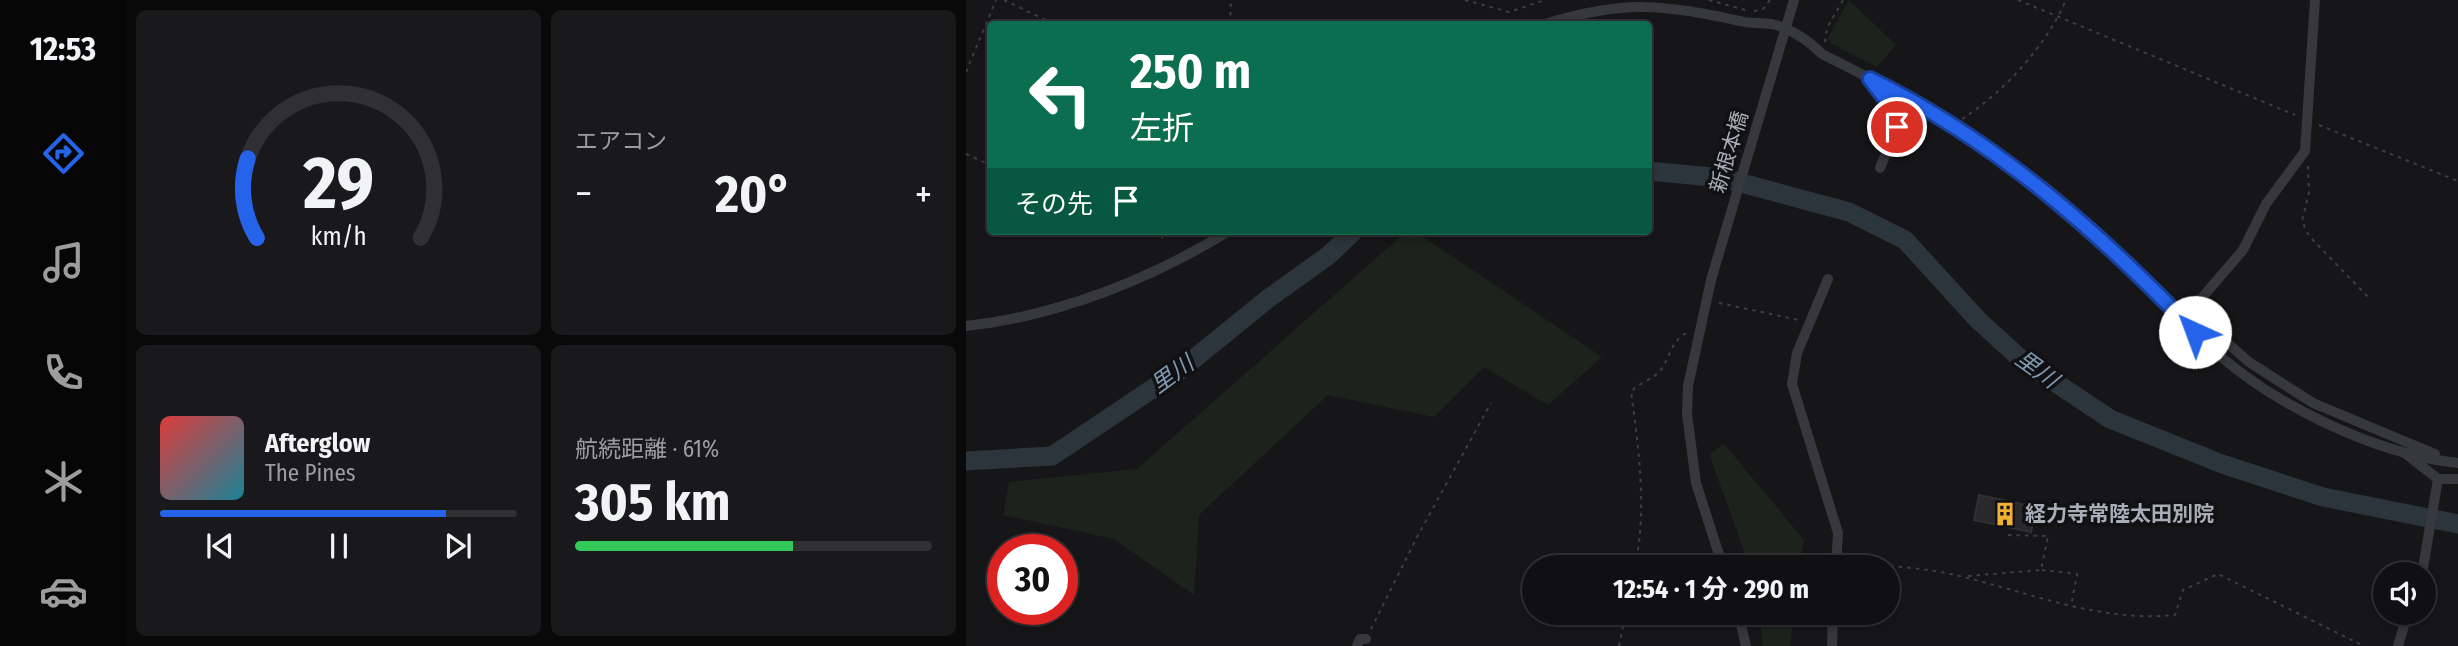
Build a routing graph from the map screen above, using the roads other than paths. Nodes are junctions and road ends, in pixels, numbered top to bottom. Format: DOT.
graph roads {
  1 [pos="1794,0"];
  2 [pos="2315,0"];
  3 [pos="1553,21"];
  4 [pos="1785,33"];
  5 [pos="1870,79"];
  6 [pos="1880,168"];
  7 [pos="1221,235"];
  8 [pos="1828,279"];
  9 [pos="2202,321"];
  10 [pos="966,326"];
  11 [pos="2224,359"];
  12 [pos="2400,450"];
  13 [pos="2454,463"];
  14 [pos="2458,479"];
  15 [pos="2437,483"];
  16 [pos="1719,555"];
  17 [pos="1837,555"];
  18 [pos="2425,562"];
  19 [pos="1741,625"];
  20 [pos="1833,625"];
  21 [pos="2404,625"];
  22 [pos="1746,646"];
  23 [pos="1832,646"];
  24 [pos="2398,646"];
  1 -- 4 [label="street, 新根本橋"];
  2 -- 9 [label="street"];
  3 -- 4 [label="street"];
  4 -- 5 [label="street"];
  4 -- 16 [label="street, 新根本橋"];
  5 -- 6 [label="street"];
  5 -- 11 [label="street"];
  7 -- 10 [label="street"];
  8 -- 17 [label="street"];
  9 -- 11 [label="street"];
  9 -- 13 [label="street"];
  11 -- 12 [label="street"];
  12 -- 13 [label="street"];
  12 -- 15 [label="street"];
  14 -- 15 [label="street"];
  15 -- 18 [label="street"];
  19 -- 22 [label="street"];
  20 -- 23 [label="street"];
  21 -- 24 [label="street"];
}
